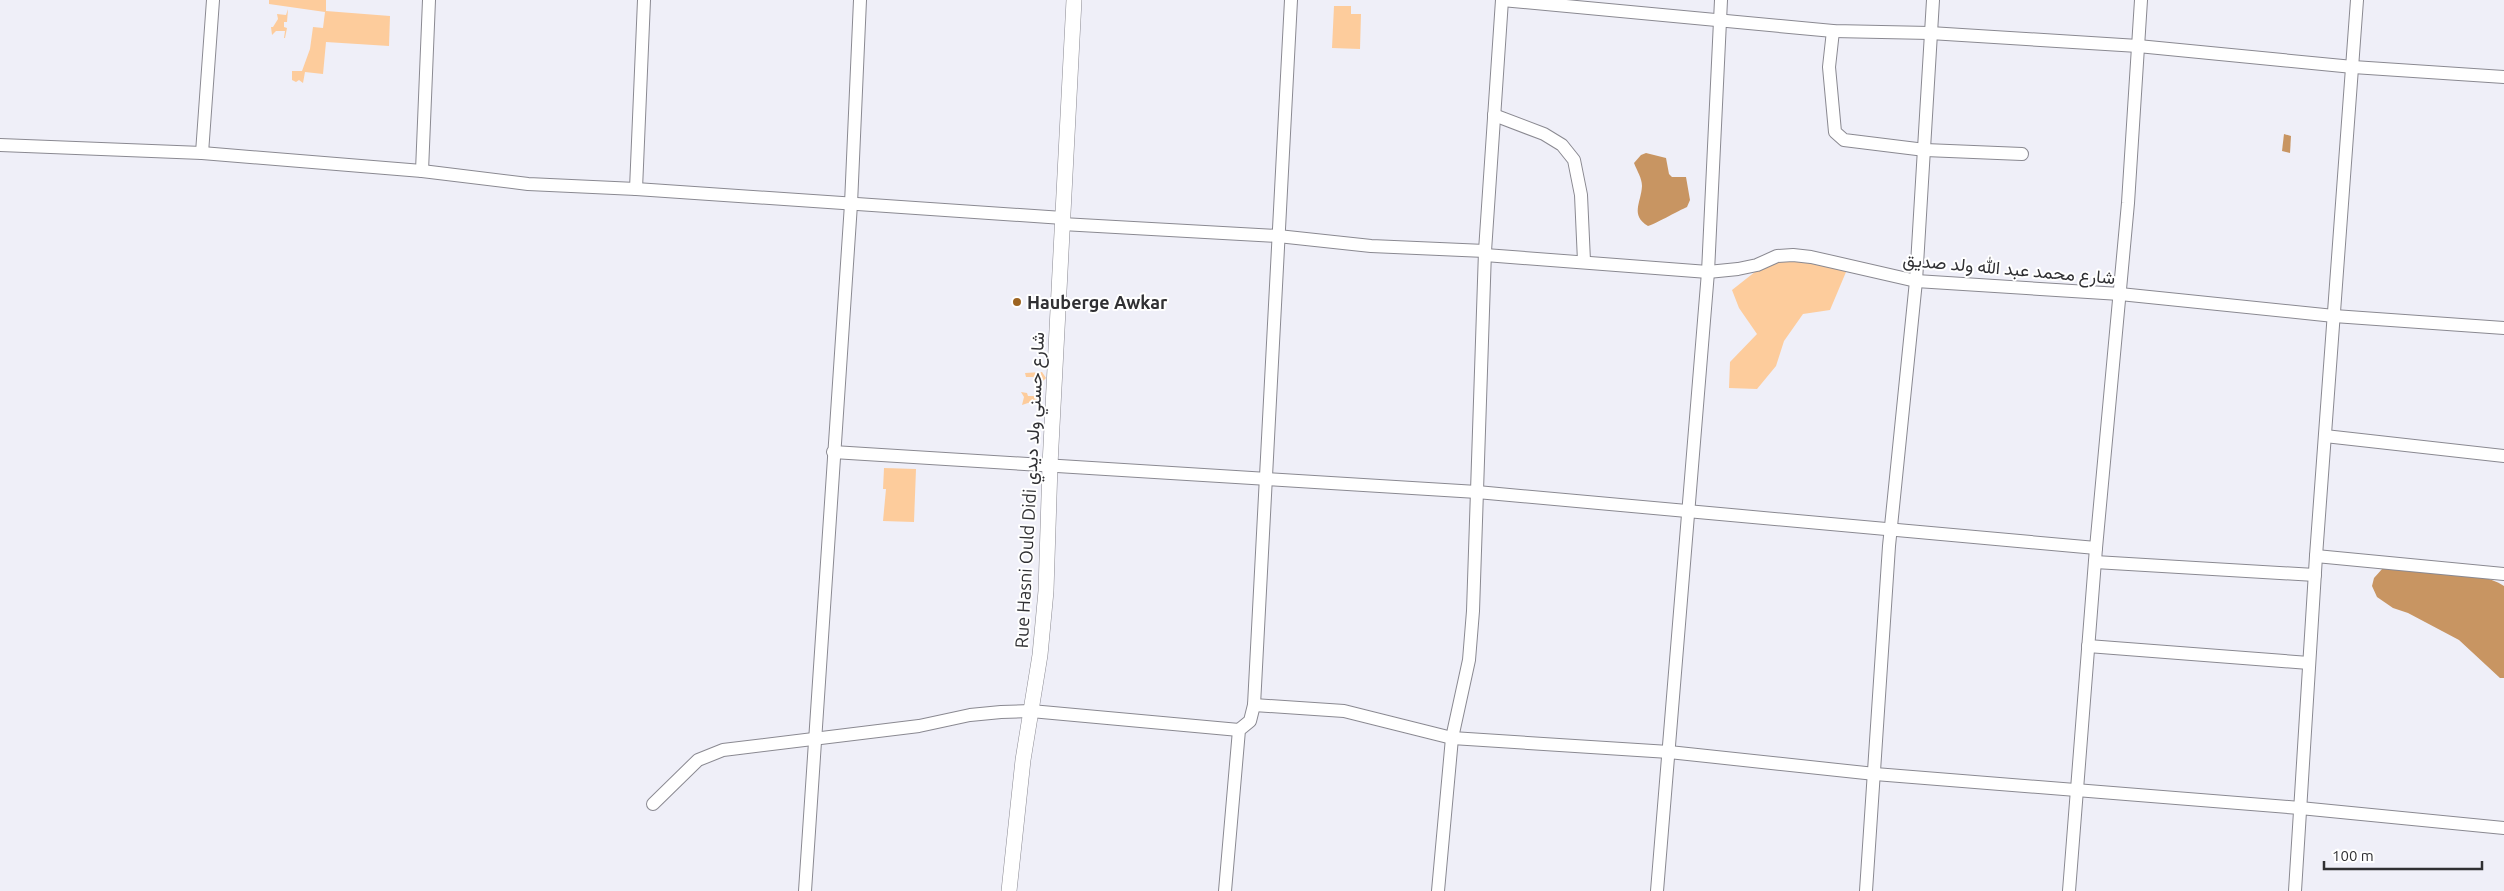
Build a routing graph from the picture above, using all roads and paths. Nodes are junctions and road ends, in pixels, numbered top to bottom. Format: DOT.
graph roads {
  1 [pos="214,0"];
  2 [pos="430,0"];
  3 [pos="644,0"];
  4 [pos="860,0"];
  5 [pos="1074,0"];
  6 [pos="1291,0"];
  7 [pos="1502,0"];
  8 [pos="1721,0"];
  9 [pos="1933,0"];
  10 [pos="2141,0"];
  11 [pos="2357,0"];
  12 [pos="1720,19"];
  13 [pos="1833,31"];
  14 [pos="1930,33"];
  15 [pos="2138,46"];
  16 [pos="2353,67"];
  17 [pos="2504,77"];
  18 [pos="1494,115"];
  19 [pos="0,145"];
  20 [pos="1925,150"];
  21 [pos="202,153"];
  22 [pos="2022,154"];
  23 [pos="422,171"];
  24 [pos="636,189"];
  25 [pos="851,204"];
  26 [pos="1062,221"];
  27 [pos="1278,236"];
  28 [pos="1485,253"];
  29 [pos="1584,261"];
  30 [pos="1708,272"];
  31 [pos="1916,281"];
  32 [pos="2120,294"];
  33 [pos="2334,316"];
  34 [pos="2504,328"];
  35 [pos="2325,436"];
  36 [pos="833,452"];
  37 [pos="2504,456"];
  38 [pos="1050,465"];
  39 [pos="1267,478"];
  40 [pos="1477,492"];
  41 [pos="1689,511"];
  42 [pos="1890,529"];
  43 [pos="2096,548"];
  44 [pos="2316,556"];
  45 [pos="2095,562"];
  46 [pos="2315,574"];
  47 [pos="2504,574"];
  48 [pos="2088,646"];
  49 [pos="2310,663"];
  50 [pos="1254,705"];
  51 [pos="1031,711"];
  52 [pos="1239,730"];
  53 [pos="816,738"];
  54 [pos="1452,738"];
  55 [pos="1669,752"];
  56 [pos="1875,774"];
  57 [pos="2078,790"];
  58 [pos="653,804"];
  59 [pos="2300,808"];
  60 [pos="2504,828"];
  61 [pos="806,891"];
  62 [pos="1009,891"];
  63 [pos="1225,891"];
  64 [pos="1438,891"];
  65 [pos="1657,891"];
  66 [pos="1866,891"];
  67 [pos="2069,891"];
  68 [pos="2295,891"];
  1 -- 21 [label="street"];
  2 -- 23 [label="street"];
  3 -- 24 [label="street"];
  4 -- 25 [label="street"];
  5 -- 26 [label="street, Rue Hasni Ould Didi شارع حسني ولد ديدي"];
  6 -- 27 [label="street"];
  7 -- 12 [label="street"];
  7 -- 18 [label="street"];
  8 -- 12 [label="street"];
  9 -- 14 [label="street"];
  10 -- 15 [label="street"];
  11 -- 16 [label="street"];
  12 -- 13 [label="street"];
  12 -- 30 [label="street"];
  13 -- 14 [label="street"];
  13 -- 20 [label="street"];
  14 -- 15 [label="street"];
  14 -- 20 [label="street"];
  15 -- 16 [label="street"];
  15 -- 32 [label="street"];
  16 -- 17 [label="street"];
  16 -- 33 [label="street"];
  18 -- 28 [label="street"];
  18 -- 29 [label="street"];
  19 -- 21 [label="street, شارع محمد عبد الله ولد صديق"];
  20 -- 22 [label="street"];
  20 -- 31 [label="street"];
  21 -- 23 [label="street, شارع محمد عبد الله ولد صديق"];
  23 -- 24 [label="street, شارع محمد عبد الله ولد صديق"];
  24 -- 25 [label="street, شارع محمد عبد الله ولد صديق"];
  25 -- 26 [label="street, شارع محمد عبد الله ولد صديق"];
  25 -- 36 [label="street"];
  26 -- 27 [label="street, شارع محمد عبد الله ولد صديق"];
  26 -- 38 [label="street, Rue Hasni Ould Didi شارع حسني ولد ديدي"];
  27 -- 28 [label="street, شارع محمد عبد الله ولد صديق"];
  27 -- 39 [label="street"];
  28 -- 29 [label="street, شارع محمد عبد الله ولد صديق"];
  28 -- 40 [label="street"];
  29 -- 30 [label="street, شارع محمد عبد الله ولد صديق"];
  30 -- 31 [label="street, شارع محمد عبد الله ولد صديق"];
  30 -- 41 [label="street"];
  31 -- 32 [label="street, شارع محمد عبد الله ولد صديق"];
  31 -- 42 [label="street"];
  32 -- 33 [label="street, شارع محمد عبد الله ولد صديق"];
  32 -- 43 [label="street"];
  33 -- 34 [label="street, شارع محمد عبد الله ولد صديق"];
  33 -- 35 [label="street"];
  35 -- 37 [label="street"];
  35 -- 44 [label="street"];
  36 -- 38 [label="street"];
  36 -- 53 [label="street"];
  38 -- 39 [label="street"];
  38 -- 51 [label="street, Rue Hasni Ould Didi شارع حسني ولد ديدي"];
  39 -- 40 [label="street"];
  39 -- 50 [label="street"];
  40 -- 41 [label="street"];
  40 -- 54 [label="street"];
  41 -- 42 [label="street"];
  41 -- 55 [label="street"];
  42 -- 43 [label="street"];
  42 -- 56 [label="street"];
  43 -- 45 [label="street"];
  44 -- 46 [label="street"];
  44 -- 47 [label="street"];
  45 -- 46 [label="street"];
  45 -- 48 [label="street"];
  46 -- 49 [label="street"];
  48 -- 49 [label="street"];
  48 -- 57 [label="street"];
  49 -- 59 [label="street"];
  50 -- 52 [label="street"];
  50 -- 54 [label="street"];
  51 -- 52 [label="street"];
  51 -- 53 [label="street"];
  51 -- 62 [label="street, Rue Hasni Ould Didi شارع حسني ولد ديدي"];
  52 -- 63 [label="street"];
  53 -- 58 [label="street"];
  53 -- 61 [label="street"];
  54 -- 55 [label="street"];
  54 -- 64 [label="street"];
  55 -- 56 [label="street"];
  55 -- 65 [label="street"];
  56 -- 57 [label="street"];
  56 -- 66 [label="street"];
  57 -- 59 [label="street"];
  57 -- 67 [label="street"];
  59 -- 60 [label="street"];
  59 -- 68 [label="street"];
}
